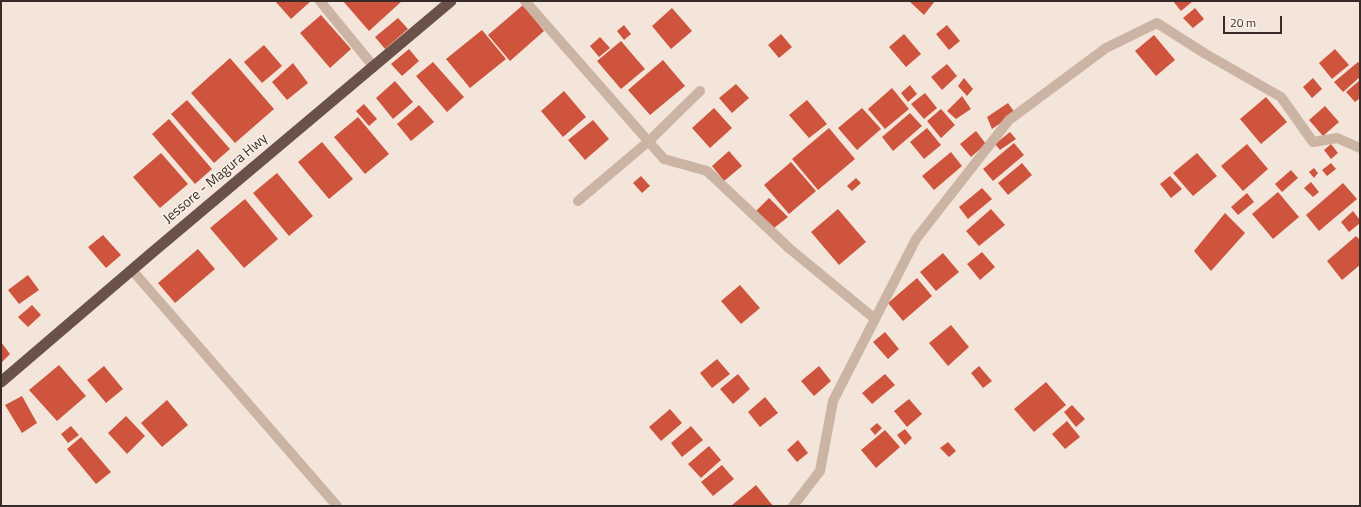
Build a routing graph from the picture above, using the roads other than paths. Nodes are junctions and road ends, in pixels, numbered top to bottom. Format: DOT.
graph roads {
  1 [pos="320,1"];
  2 [pos="451,1"];
  3 [pos="525,1"];
  4 [pos="374,67"];
  5 [pos="700,91"];
  6 [pos="649,142"];
  7 [pos="1360,148"];
  8 [pos="578,201"];
  9 [pos="132,270"];
  10 [pos="875,319"];
  11 [pos="1,382"];
  12 [pos="337,506"];
  13 [pos="793,506"];
  1 -- 4 [label="street"];
  2 -- 4 [label="highway, Jessore - Magura Hwy"];
  3 -- 6 [label="street"];
  4 -- 9 [label="highway, Jessore - Magura Hwy"];
  5 -- 6 [label="street"];
  6 -- 8 [label="street"];
  6 -- 10 [label="street"];
  7 -- 10 [label="street"];
  9 -- 11 [label="highway, Jessore - Magura Hwy"];
  9 -- 12 [label="street"];
  10 -- 13 [label="street"];
}
